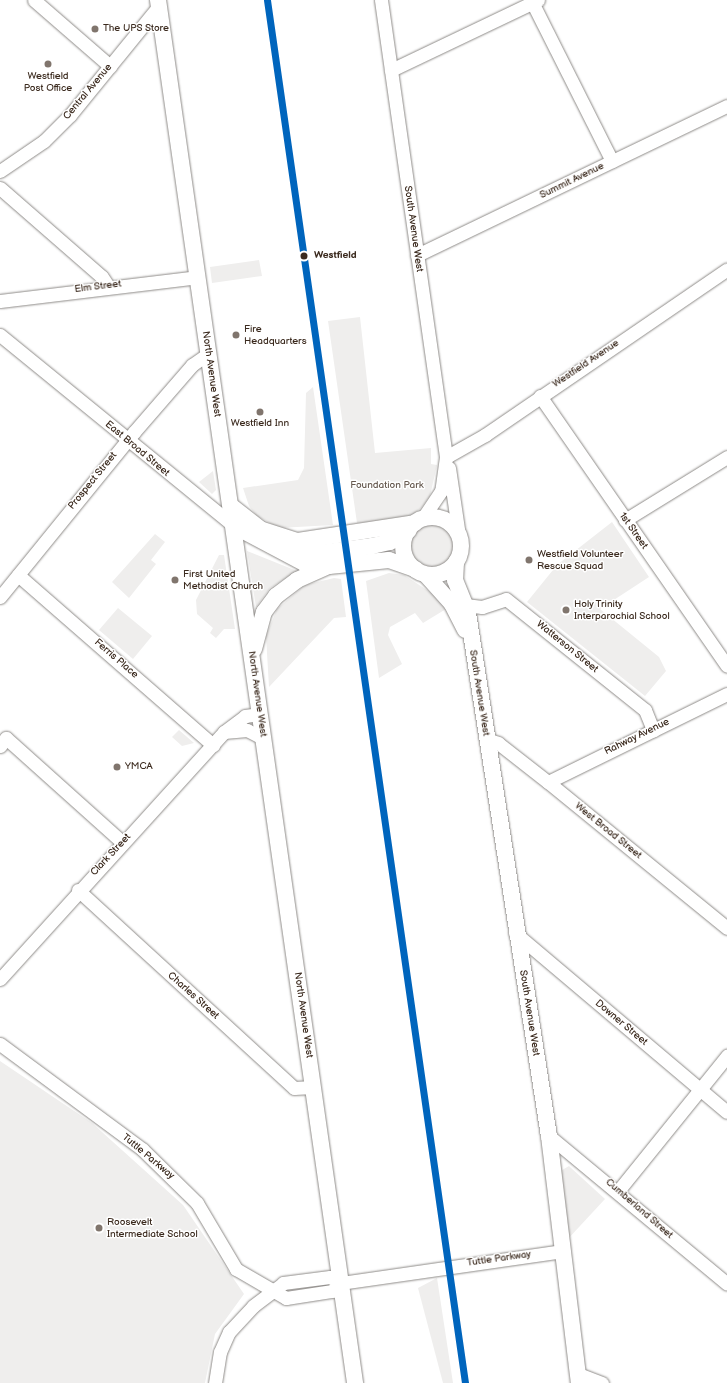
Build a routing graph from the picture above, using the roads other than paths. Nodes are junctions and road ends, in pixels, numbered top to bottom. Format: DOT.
graph roads {
  1 [pos="34,0"];
  2 [pos="381,0"];
  3 [pos="535,1"];
  4 [pos="161,2"];
  5 [pos="110,66"];
  6 [pos="391,70"];
  7 [pos="727,106"];
  8 [pos="612,161"];
  9 [pos="0,171"];
  10 [pos="0,188"];
  11 [pos="417,255"];
  12 [pos="727,269"];
  13 [pos="197,277"];
  14 [pos="108,286"];
  15 [pos="0,301"];
  16 [pos="0,335"];
  17 [pos="208,353"];
  18 [pos="540,396"];
  19 [pos="126,441"];
  20 [pos="727,456"];
  21 [pos="446,457"];
  22 [pos="231,506"];
  23 [pos="625,520"];
  24 [pos="415,524"];
  25 [pos="234,526"];
  26 [pos="459,536"];
  27 [pos="282,552"];
  28 [pos="456,562"];
  29 [pos="329,566"];
  30 [pos="420,572"];
  31 [pos="18,575"];
  32 [pos="0,597"];
  33 [pos="465,604"];
  34 [pos="471,645"];
  35 [pos="252,660"];
  36 [pos="727,666"];
  37 [pos="727,694"];
  38 [pos="260,714"];
  39 [pos="653,730"];
  40 [pos="224,732"];
  41 [pos="263,738"];
  42 [pos="487,739"];
  43 [pos="4,743"];
  44 [pos="213,745"];
  45 [pos="548,782"];
  46 [pos="123,843"];
  47 [pos="78,890"];
  48 [pos="727,928"];
  49 [pos="516,933"];
  50 [pos="0,979"];
  51 [pos="0,1044"];
  52 [pos="727,1056"];
  53 [pos="313,1087"];
  54 [pos="700,1089"];
  55 [pos="727,1112"];
  56 [pos="549,1136"];
  57 [pos="618,1192"];
  58 [pos="562,1251"];
  59 [pos="341,1283"];
  60 [pos="727,1284"];
  61 [pos="272,1292"];
  62 [pos="578,1378"];
  63 [pos="215,1383"];
  64 [pos="356,1383"];
  65 [pos="602,1383"];
  1 -- 5 [label="street"];
  2 -- 6 [label="street, South Avenue West"];
  3 -- 6 [label="street"];
  3 -- 8 [label="street"];
  4 -- 5 [label="street, Central Avenue"];
  4 -- 13 [label="main road, North Avenue West"];
  5 -- 9 [label="street, Central Avenue"];
  6 -- 11 [label="street, South Avenue West"];
  7 -- 8 [label="street, Summit Avenue"];
  8 -- 11 [label="street, Summit Avenue"];
  10 -- 14 [label="street"];
  11 -- 21 [label="street, South Avenue West"];
  12 -- 18 [label="street, Westfield Avenue"];
  13 -- 14 [label="street, Elm Street"];
  13 -- 17 [label="main road, North Avenue West"];
  14 -- 15 [label="street, Elm Street"];
  16 -- 19 [label="street, East Broad Street"];
  17 -- 19 [label="street, Prospect Street"];
  17 -- 22 [label="main road, North Avenue West"];
  18 -- 21 [label="street, Westfield Avenue"];
  18 -- 23 [label="street, 1st Street"];
  19 -- 25 [label="street, East Broad Street"];
  19 -- 31 [label="street, Prospect Street"];
  20 -- 23 [label="street"];
  21 -- 24 [label="street, South Avenue West"];
  21 -- 26 [label="street, South Avenue West"];
  22 -- 24 [label="main road"];
  22 -- 25 [label="main road, North Avenue West"];
  23 -- 36 [label="street, 1st Street"];
  24 -- 26 [label="main road"];
  24 -- 27 [label="main road, East Broad Street"];
  24 -- 30 [label="main road"];
  25 -- 27 [label="main road, East Broad Street"];
  25 -- 35 [label="main road, North Avenue West"];
  26 -- 28 [label="main road"];
  27 -- 29 [label="main road, East Broad Street"];
  28 -- 30 [label="main road"];
  28 -- 33 [label="main road, South Avenue West"];
  29 -- 30 [label="main road, East Broad Street"];
  29 -- 35 [label="main road"];
  30 -- 34 [label="main road, South Avenue West"];
  31 -- 32 [label="street, Prospect Street"];
  31 -- 44 [label="street, Ferris Place"];
  33 -- 34 [label="main road, South Avenue West"];
  33 -- 39 [label="street, Watterson Street"];
  34 -- 42 [label="main road, South Avenue West"];
  35 -- 38 [label="main road, North Avenue West"];
  37 -- 39 [label="street, Rahway Avenue"];
  38 -- 40 [label="street, Clark Street"];
  38 -- 41 [label="main road, North Avenue West"];
  39 -- 45 [label="street, Rahway Avenue"];
  40 -- 41 [label="street"];
  40 -- 44 [label="street, Clark Street"];
  41 -- 53 [label="main road, North Avenue West"];
  42 -- 45 [label="street, West Broad Street"];
  42 -- 49 [label="main road, South Avenue West"];
  43 -- 46 [label="street"];
  44 -- 46 [label="street, Clark Street"];
  45 -- 48 [label="street, West Broad Street"];
  46 -- 47 [label="street, Clark Street"];
  47 -- 50 [label="street, Clark Street"];
  47 -- 53 [label="street, Charles Street"];
  49 -- 54 [label="street, Downer Street"];
  49 -- 56 [label="main road, South Avenue West"];
  51 -- 61 [label="street, Tuttle Parkway"];
  52 -- 54 [label="street"];
  53 -- 59 [label="main road, North Avenue West"];
  54 -- 55 [label="street, Downer Street"];
  54 -- 57 [label="street"];
  56 -- 57 [label="street, Cumberland Street"];
  56 -- 58 [label="main road, South Avenue West"];
  57 -- 60 [label="street, Cumberland Street"];
  58 -- 59 [label="street, Tuttle Parkway"];
  58 -- 62 [label="main road, South Avenue West"];
  59 -- 61 [label="street, Tuttle Parkway"];
  59 -- 64 [label="main road, North Avenue West"];
  61 -- 63 [label="street, Tuttle Parkway"];
  62 -- 65 [label="street"];
}
